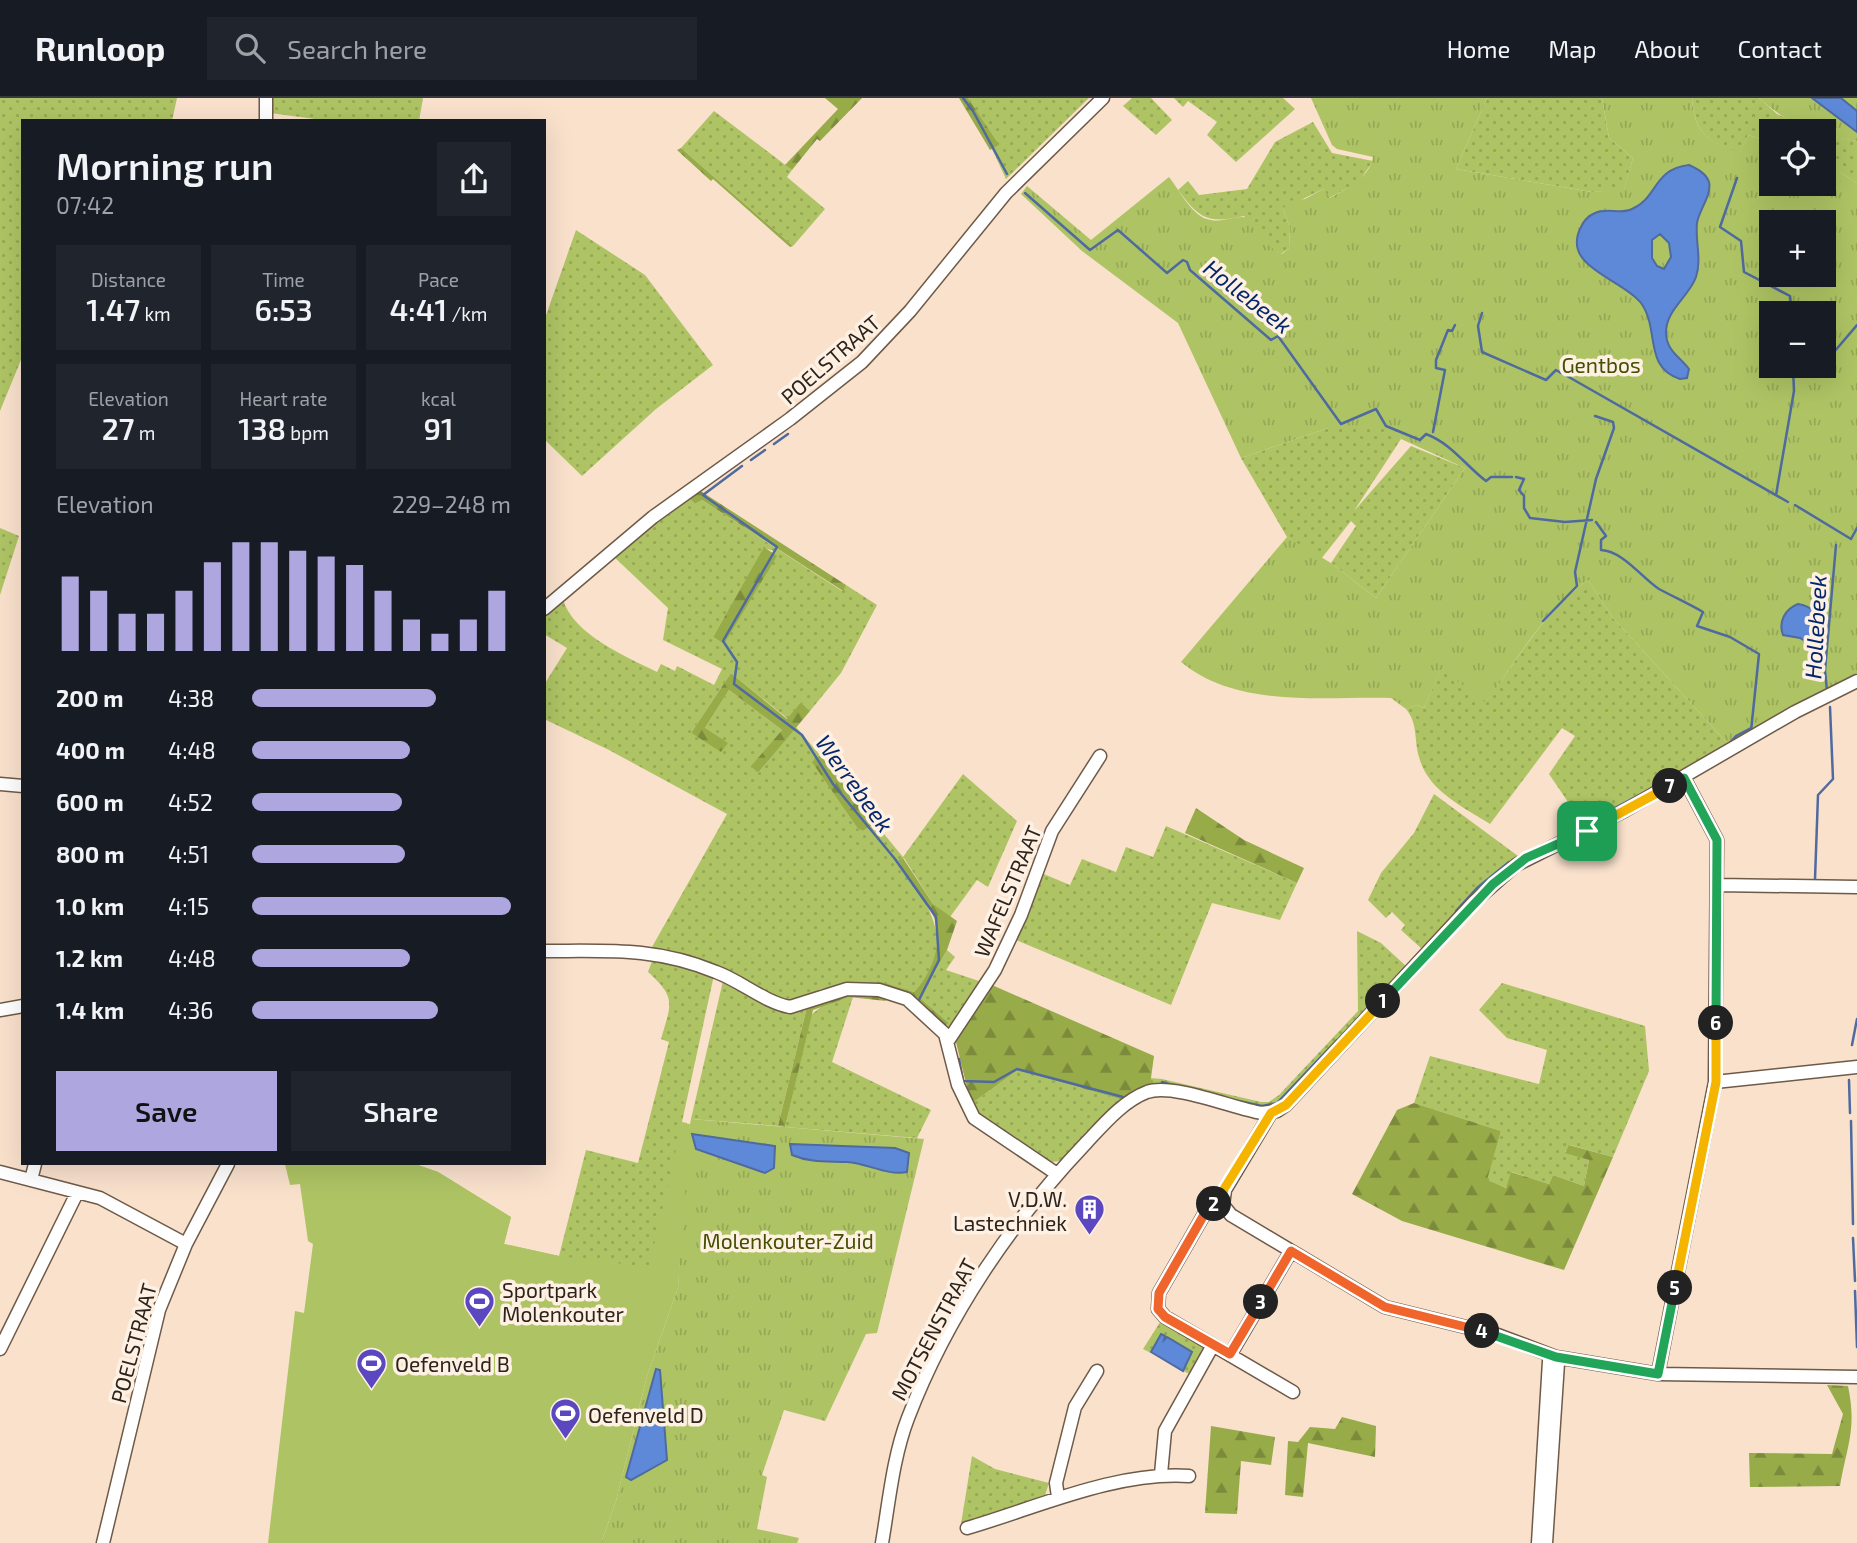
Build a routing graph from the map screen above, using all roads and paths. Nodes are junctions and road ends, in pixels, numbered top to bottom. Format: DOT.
graph roads {
  1 [pos="266,98"];
  2 [pos="1103,98"];
  3 [pos="266,119"];
  4 [pos="546,607"];
  5 [pos="1857,681"];
  6 [pos="1100,757"];
  7 [pos="1684,778"];
  8 [pos="0,784"];
  9 [pos="21,786"];
  10 [pos="1718,885"];
  11 [pos="1857,887"];
  12 [pos="546,951"];
  13 [pos="21,1006"];
  14 [pos="0,1010"];
  15 [pos="948,1041"];
  16 [pos="1857,1067"];
  17 [pos="1716,1082"];
  18 [pos="1271,1113"];
  19 [pos="35,1165"];
  20 [pos="227,1165"];
  21 [pos="0,1172"];
  22 [pos="1057,1174"];
  23 [pos="31,1180"];
  24 [pos="77,1193"];
  25 [pos="1222,1202"];
  26 [pos="187,1244"];
  27 [pos="1291,1251"];
  28 [pos="1213,1345"];
  29 [pos="0,1349"];
  30 [pos="1230,1354"];
  31 [pos="1556,1357"];
  32 [pos="1097,1371"];
  33 [pos="1658,1374"];
  34 [pos="1857,1377"];
  35 [pos="1293,1392"];
  36 [pos="1161,1474"];
  37 [pos="1189,1476"];
  38 [pos="1058,1497"];
  39 [pos="1543,1521"];
  40 [pos="967,1528"];
  41 [pos="103,1543"];
  42 [pos="882,1543"];
  43 [pos="1538,1543"];
  44 [pos="1546,1543"];
  1 -- 3 [label="street"];
  2 -- 4 [label="street, POELSTRAAT"];
  5 -- 7 [label="street"];
  6 -- 15 [label="street, WAFELSTRAAT"];
  7 -- 10 [label="street"];
  7 -- 18 [label="street"];
  8 -- 9 [label="street"];
  10 -- 11 [label="street"];
  10 -- 17 [label="street"];
  12 -- 15 [label="street"];
  13 -- 14 [label="street"];
  15 -- 22 [label="street"];
  16 -- 17 [label="street"];
  17 -- 33 [label="street"];
  18 -- 22 [label="street, MOTSENSTRAAT"];
  18 -- 25 [label="street"];
  19 -- 23 [label="street"];
  20 -- 26 [label="street, POELSTRAAT"];
  21 -- 23 [label="street"];
  22 -- 42 [label="street, MOTSENSTRAAT"];
  23 -- 24 [label="street"];
  24 -- 26 [label="street"];
  24 -- 29 [label="street"];
  25 -- 27 [label="street"];
  25 -- 28 [label="street"];
  26 -- 41 [label="street, POELSTRAAT"];
  27 -- 30 [label="street"];
  27 -- 31 [label="street"];
  28 -- 30 [label="street"];
  28 -- 36 [label="street"];
  30 -- 35 [label="street"];
  31 -- 33 [label="street"];
  31 -- 39 [label="street"];
  32 -- 38 [label="street"];
  33 -- 34 [label="street"];
  36 -- 37 [label="street"];
  36 -- 38 [label="street"];
  38 -- 40 [label="street"];
  39 -- 43 [label="street"];
  39 -- 44 [label="street"];
}
